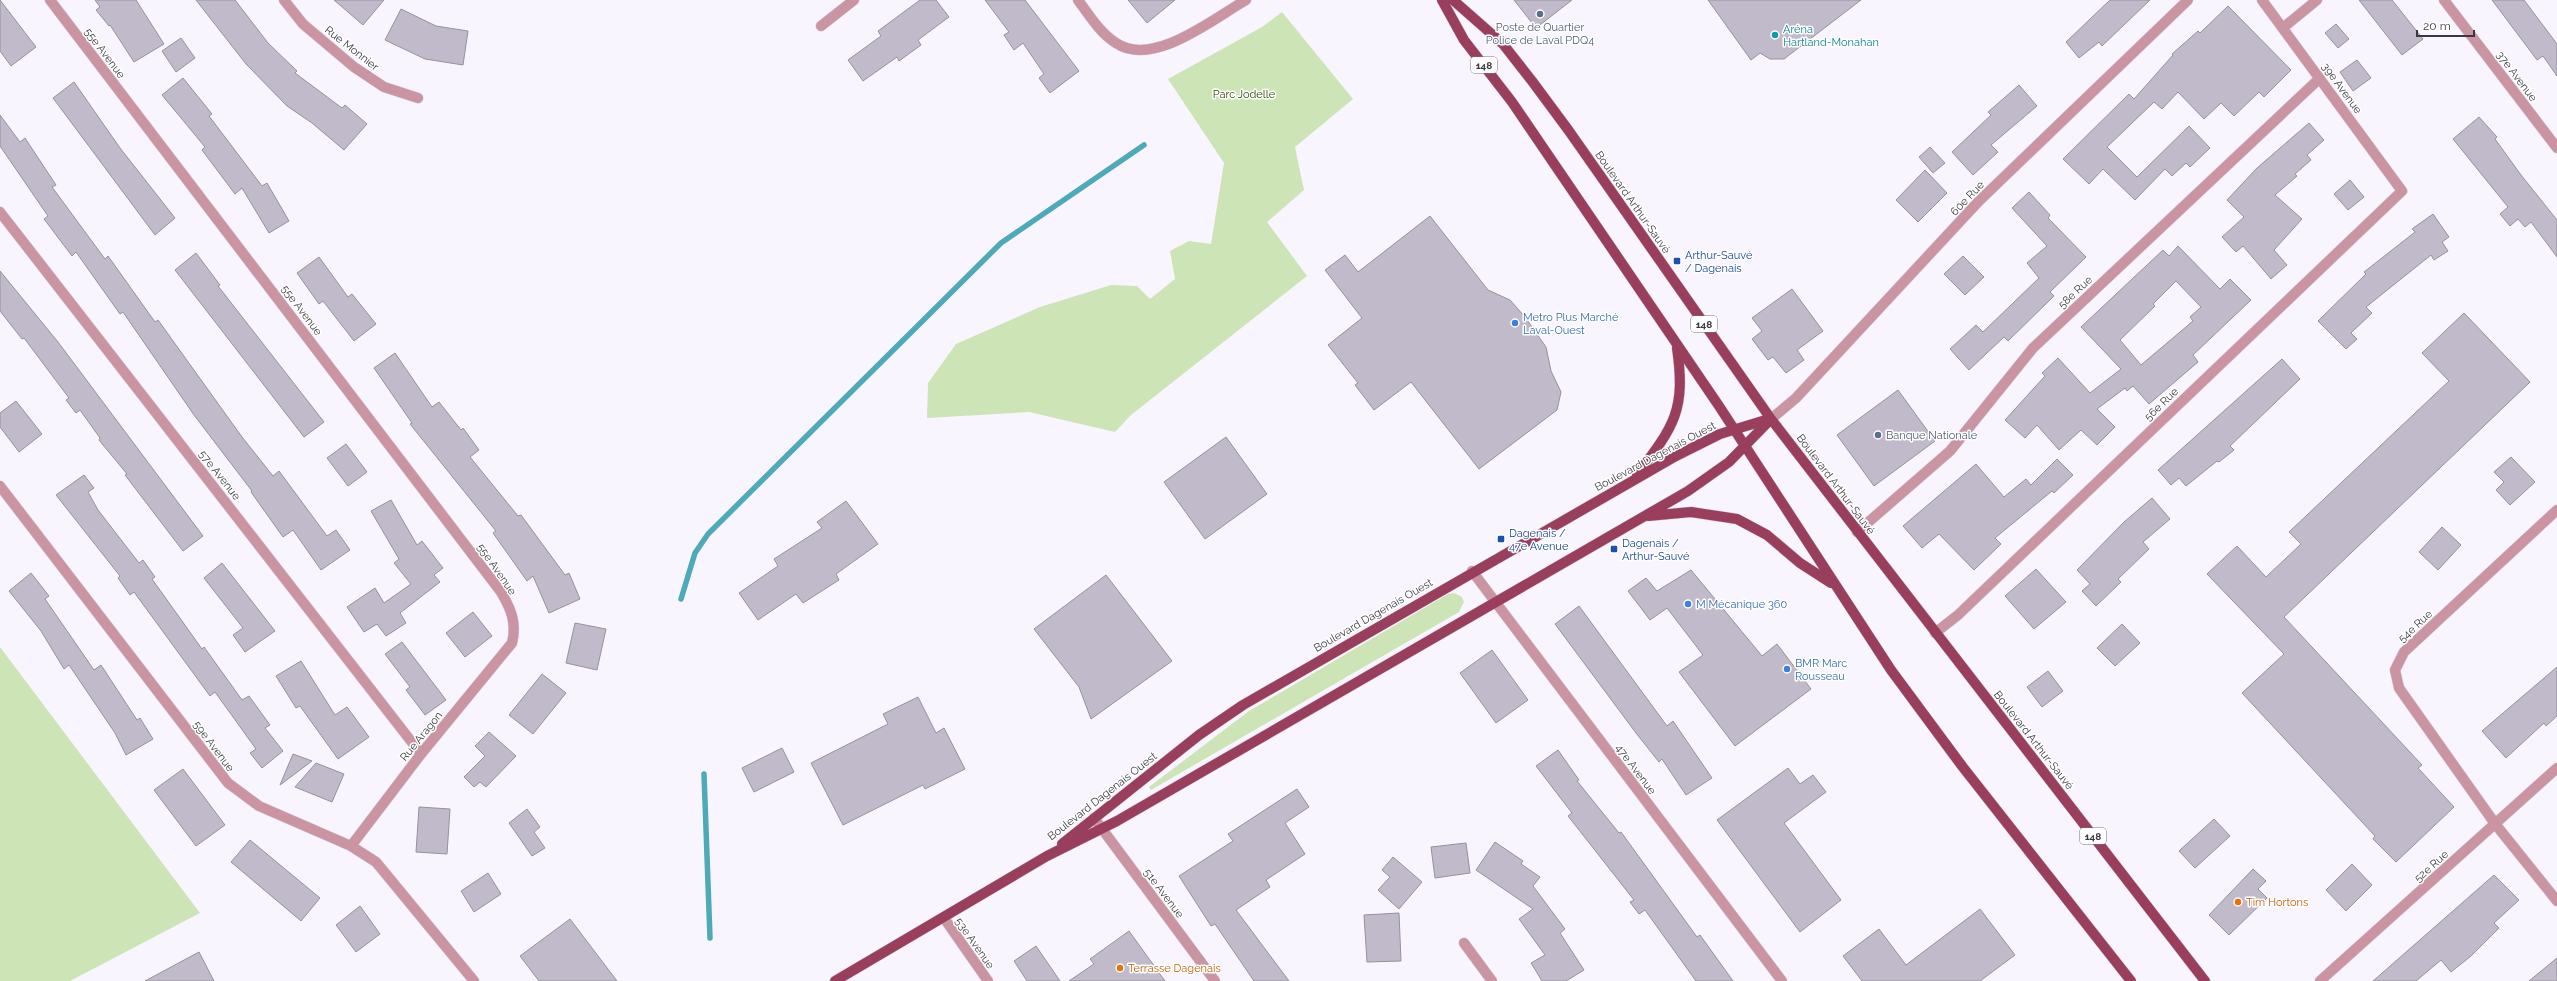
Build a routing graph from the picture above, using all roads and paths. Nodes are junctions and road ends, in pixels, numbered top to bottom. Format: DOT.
graph roads {
  1 [pos="50,0"];
  2 [pos="284,0"];
  3 [pos="854,0"];
  4 [pos="1078,0"];
  5 [pos="1246,0"];
  6 [pos="1442,0"];
  7 [pos="1453,0"];
  8 [pos="2188,0"];
  9 [pos="2262,0"];
  10 [pos="2317,0"];
  11 [pos="2444,0"];
  12 [pos="821,26"];
  13 [pos="2284,27"];
  14 [pos="2320,78"];
  15 [pos="418,98"];
  16 [pos="2557,148"];
  17 [pos="2402,191"];
  18 [pos="0,212"];
  19 [pos="1677,346"];
  20 [pos="1771,419"];
  21 [pos="1733,430"];
  22 [pos="1744,446"];
  23 [pos="1634,479"];
  24 [pos="0,486"];
  25 [pos="2557,510"];
  26 [pos="1644,516"];
  27 [pos="1857,532"];
  28 [pos="1472,572"];
  29 [pos="1836,586"];
  30 [pos="1495,603"];
  31 [pos="1935,633"];
  32 [pos="512,643"];
  33 [pos="421,754"];
  34 [pos="2557,768"];
  35 [pos="1094,818"];
  36 [pos="2496,825"];
  37 [pos="1101,828"];
  38 [pos="351,846"];
  39 [pos="1046,856"];
  40 [pos="2557,901"];
  41 [pos="944,918"];
  42 [pos="1464,943"];
  43 [pos="474,981"];
  44 [pos="835,981"];
  45 [pos="988,981"];
  46 [pos="1215,981"];
  47 [pos="1492,981"];
  48 [pos="1782,981"];
  49 [pos="2131,981"];
  50 [pos="2205,981"];
  51 [pos="2320,981"];
  1 -- 32 [label="street, 55e Avenue"];
  2 -- 15 [label="street, Rue Monnier"];
  3 -- 12 [label="street"];
  4 -- 5 [label="street"];
  6 -- 19 [label="main road, 148"];
  7 -- 20 [label="main road, Boulevard Arthur-Sauvé / 148"];
  8 -- 20 [label="street, 60e Rue"];
  9 -- 13 [label="street, 39e Avenue"];
  10 -- 13 [label="street"];
  11 -- 16 [label="street, 37e Avenue"];
  13 -- 14 [label="street, 39e Avenue"];
  14 -- 17 [label="street, 39e Avenue"];
  14 -- 27 [label="street, 58e Rue"];
  17 -- 31 [label="street, 56e Rue"];
  18 -- 33 [label="street, 57e Avenue"];
  19 -- 21 [label="main road, 148"];
  19 -- 23 [label="main road"];
  20 -- 21 [label="main road, Boulevard Dagenais Ouest"];
  20 -- 22 [label="main road, Boulevard Dagenais Ouest"];
  20 -- 27 [label="main road, Boulevard Arthur-Sauvé / 148"];
  21 -- 22 [label="main road, 148"];
  21 -- 23 [label="main road, Boulevard Dagenais Ouest"];
  22 -- 26 [label="main road, Boulevard Dagenais Ouest"];
  22 -- 29 [label="main road, 148"];
  23 -- 28 [label="main road, Boulevard Dagenais Ouest"];
  24 -- 38 [label="street, 59e Avenue"];
  25 -- 36 [label="street, 54e Rue"];
  26 -- 29 [label="main road"];
  26 -- 30 [label="main road, Boulevard Dagenais Ouest"];
  27 -- 31 [label="main road, Boulevard Arthur-Sauvé / 148"];
  28 -- 30 [label="street, 47e Avenue"];
  28 -- 35 [label="main road, Boulevard Dagenais Ouest"];
  29 -- 49 [label="main road, 148"];
  30 -- 37 [label="main road, Boulevard Dagenais Ouest"];
  30 -- 48 [label="street, 47e Avenue"];
  31 -- 50 [label="main road, Boulevard Arthur-Sauvé / 148"];
  32 -- 33 [label="street, Rue Aragon"];
  33 -- 38 [label="street, Rue Aragon"];
  34 -- 36 [label="street, 52e Rue"];
  35 -- 37 [label="street, 51e Avenue"];
  35 -- 39 [label="main road, Boulevard Dagenais Ouest"];
  36 -- 40 [label="street, 54e Rue"];
  36 -- 51 [label="street, 52e Rue"];
  37 -- 39 [label="main road, Boulevard Dagenais Ouest"];
  37 -- 46 [label="street, 51e Avenue"];
  38 -- 43 [label="street, 59e Avenue"];
  39 -- 41 [label="main road, Boulevard Dagenais Ouest"];
  41 -- 44 [label="main road, Boulevard Dagenais Ouest"];
  41 -- 45 [label="street, 53e Avenue"];
  42 -- 47 [label="street"];
}
